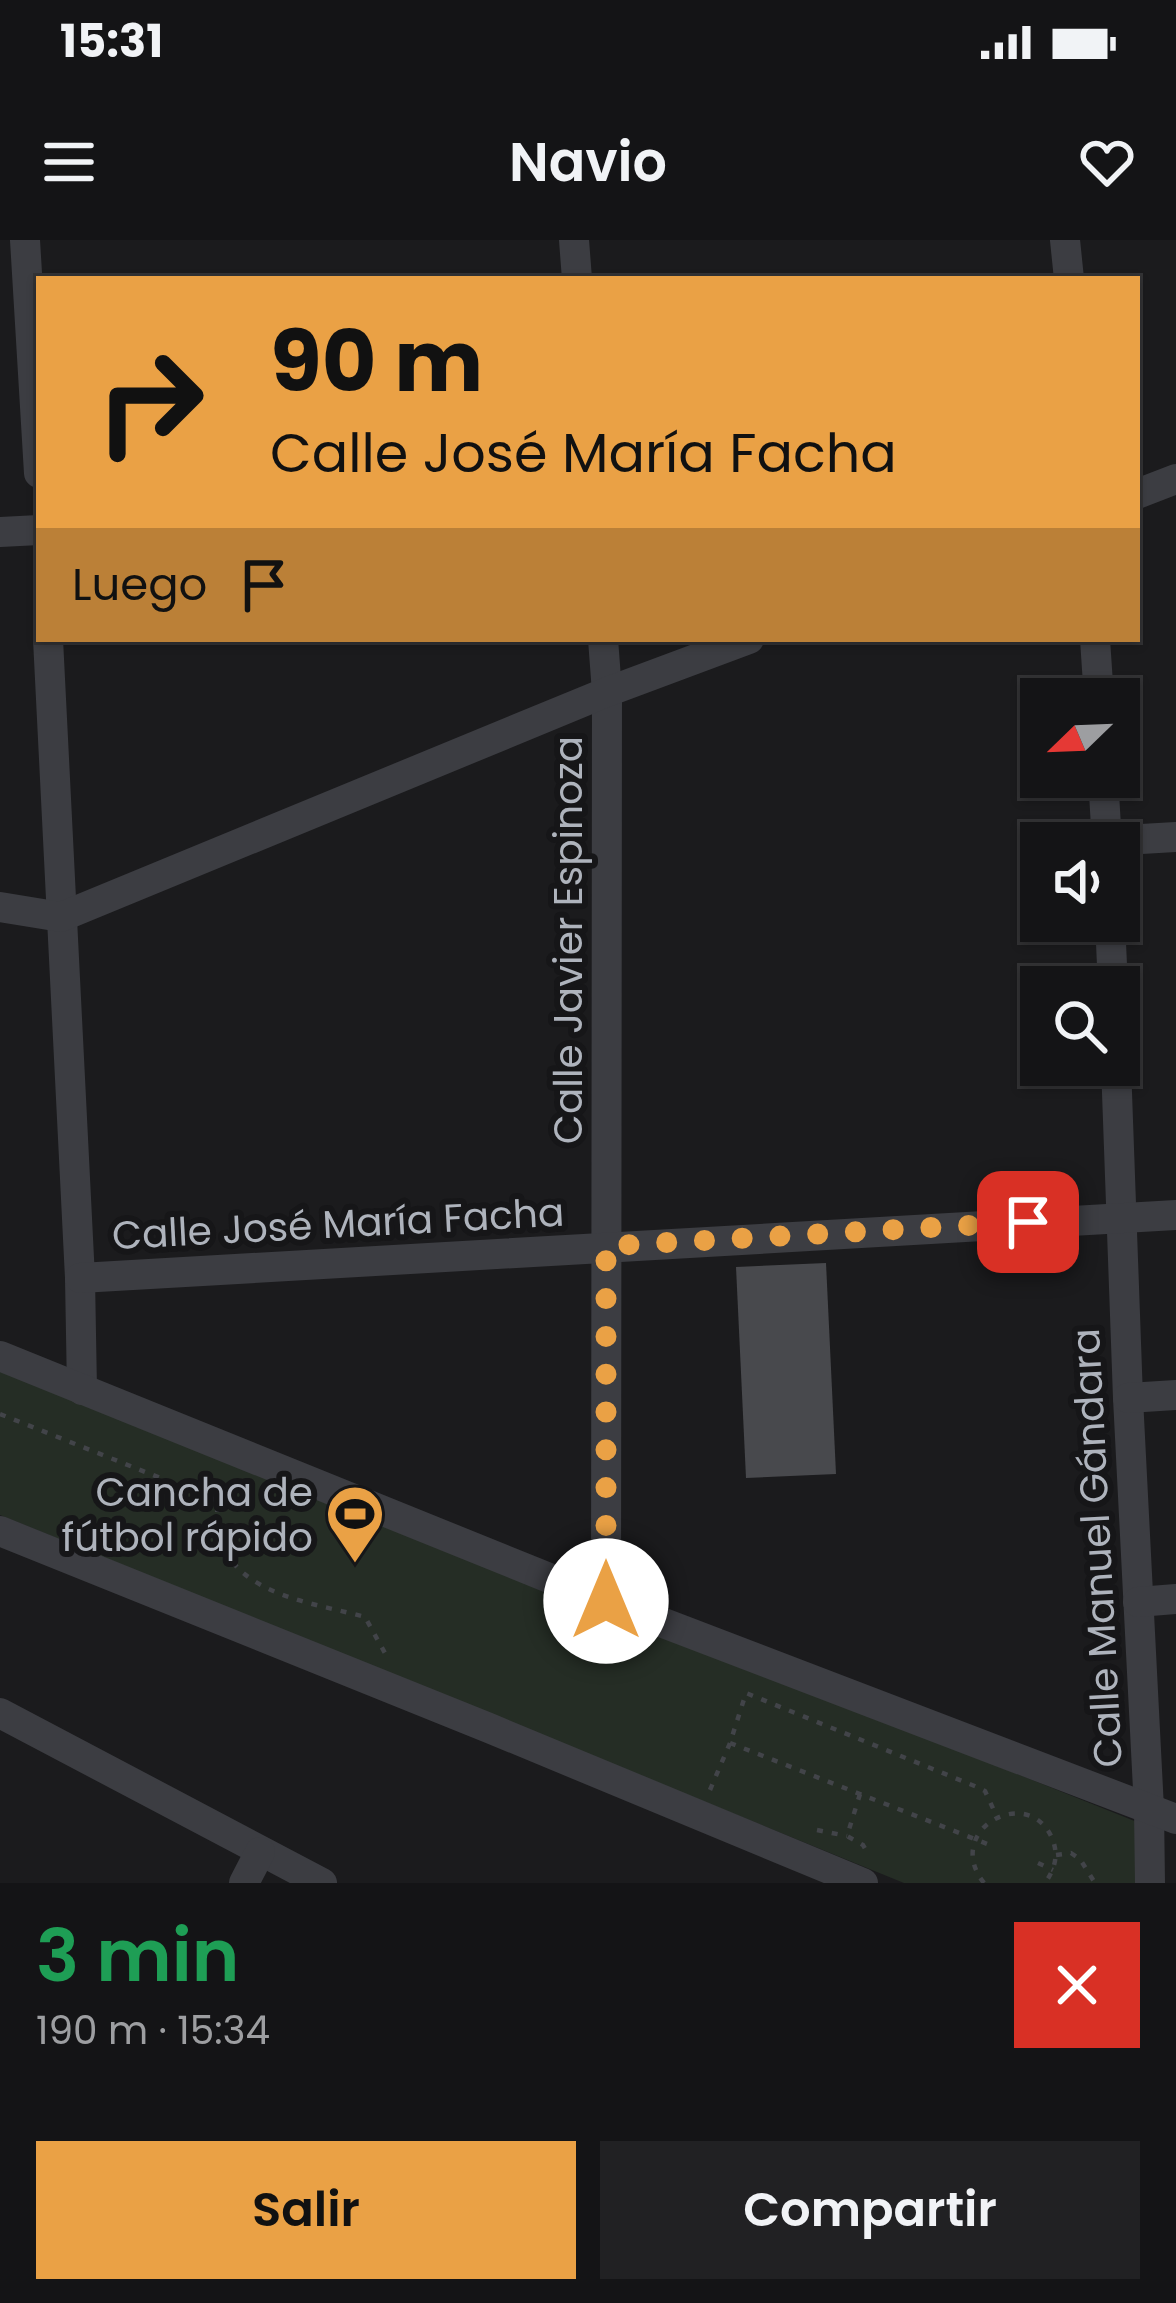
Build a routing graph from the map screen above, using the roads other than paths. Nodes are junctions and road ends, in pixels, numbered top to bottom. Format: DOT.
graph roads {
  1 [pos="25,240"];
  2 [pos="574,240"];
  3 [pos="1065,240"];
  4 [pos="577,276"];
  5 [pos="1069,276"];
  6 [pos="36,423"];
  7 [pos="1176,479"];
  8 [pos="1140,493"];
  9 [pos="36,530"];
  10 [pos="0,532"];
  11 [pos="48,642"];
  12 [pos="603,642"];
  13 [pos="741,642"];
  14 [pos="1095,642"];
  15 [pos="1098,678"];
  16 [pos="607,692"];
  17 [pos="1176,837"];
  18 [pos="1140,840"];
  19 [pos="0,907"];
  20 [pos="61,916"];
  21 [pos="1117,1086"];
  22 [pos="1176,1215"];
  23 [pos="1121,1217"];
  24 [pos="606,1246"];
  25 [pos="80,1278"];
  26 [pos="0,1357"];
  27 [pos="82,1390"];
  28 [pos="1176,1395"];
  29 [pos="1128,1398"];
  30 [pos="0,1531"];
  31 [pos="1176,1599"];
  32 [pos="606,1601"];
  33 [pos="1138,1602"];
  34 [pos="0,1713"];
  35 [pos="1163,1814"];
  36 [pos="260,1852"];
  37 [pos="244,1883"];
  38 [pos="322,1883"];
  39 [pos="863,1883"];
  40 [pos="1150,1883"];
  1 -- 6 [label="street"];
  2 -- 4 [label="street"];
  3 -- 5 [label="street"];
  7 -- 8 [label="street"];
  9 -- 10 [label="street"];
  11 -- 20 [label="street"];
  12 -- 16 [label="street, Calle Javier Espinoza"];
  13 -- 16 [label="street"];
  14 -- 15 [label="street"];
  16 -- 20 [label="street"];
  16 -- 24 [label="street, Calle Javier Espinoza"];
  17 -- 18 [label="street"];
  19 -- 20 [label="street"];
  20 -- 25 [label="street"];
  21 -- 23 [label="street, Calle Manuel Gándara"];
  22 -- 23 [label="street, Calle José María Facha"];
  23 -- 24 [label="street, Calle José María Facha"];
  23 -- 29 [label="street, Calle Manuel Gándara"];
  24 -- 25 [label="street, Calle José María Facha"];
  24 -- 32 [label="street, Calle Javier Espinoza"];
  25 -- 27 [label="street"];
  26 -- 27 [label="street"];
  27 -- 32 [label="street"];
  28 -- 29 [label="street"];
  29 -- 33 [label="street, Calle Manuel Gándara"];
  30 -- 39 [label="street"];
  31 -- 33 [label="street"];
  32 -- 35 [label="street"];
  33 -- 35 [label="street, Calle Manuel Gándara"];
  34 -- 36 [label="street"];
  35 -- 40 [label="street, Calle Manuel Gándara"];
  36 -- 37 [label="street"];
  36 -- 38 [label="street"];
}
